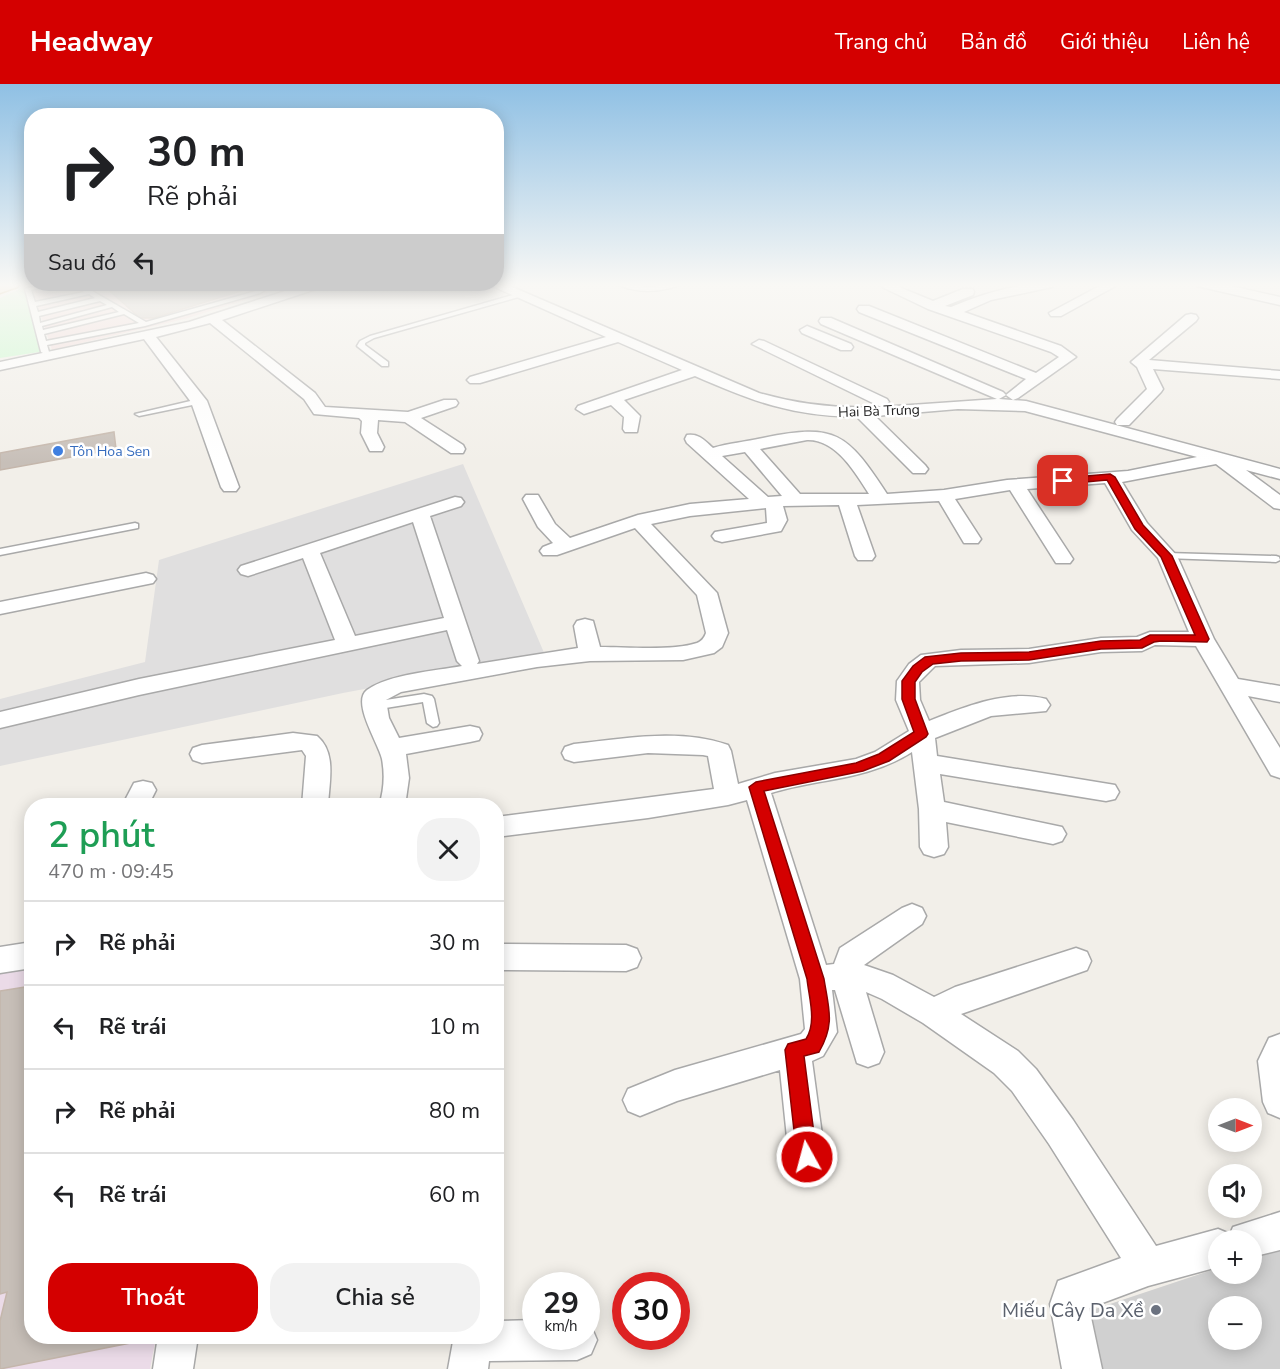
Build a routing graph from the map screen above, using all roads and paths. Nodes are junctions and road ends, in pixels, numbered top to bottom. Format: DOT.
graph roads {
  1 [pos="42,343"];
  2 [pos="78,343"];
  3 [pos="156,343"];
  4 [pos="243,343"];
  5 [pos="362,343"];
  6 [pos="601,343"];
  7 [pos="630,343"];
  8 [pos="654,343"];
  9 [pos="837,343"];
  10 [pos="879,343"];
  11 [pos="949,343"];
  12 [pos="1039,343"];
  13 [pos="1160,343"];
  14 [pos="759,344"];
  15 [pos="44,350"];
  16 [pos="858,352"];
  17 [pos="3,364"];
  18 [pos="385,364"];
  19 [pos="1143,364"];
  20 [pos="694,370"];
  21 [pos="1280,375"];
  22 [pos="1036,378"];
  23 [pos="475,380"];
  24 [pos="1006,395"];
  25 [pos="613,398"];
  26 [pos="199,401"];
  27 [pos="881,402"];
  28 [pos="450,403"];
  29 [pos="584,409"];
  30 [pos="363,413"];
  31 [pos="139,414"];
  32 [pos="863,414"];
  33 [pos="409,417"];
  34 [pos="1127,428"];
  35 [pos="631,429"];
  36 [pos="693,439"];
  37 [pos="749,446"];
  38 [pos="376,447"];
  39 [pos="458,449"];
  40 [pos="719,452"];
  41 [pos="1219,458"];
  42 [pos="1280,463"];
  43 [pos="1176,466"];
  44 [pos="919,469"];
  45 [pos="1280,474"];
  46 [pos="1110,477"];
  47 [pos="1016,485"];
  48 [pos="230,487"];
  49 [pos="944,495"];
  50 [pos="532,499"];
  51 [pos="846,499"];
  52 [pos="795,500"];
  53 [pos="882,500"];
  54 [pos="455,502"];
  55 [pos="769,502"];
  56 [pos="1280,504"];
  57 [pos="420,513"];
  58 [pos="638,521"];
  59 [pos="135,526"];
  60 [pos="722,536"];
  61 [pos="971,539"];
  62 [pos="310,550"];
  63 [pos="0,552"];
  64 [pos="865,556"];
  65 [pos="1167,556"];
  66 [pos="1276,558"];
  67 [pos="1063,559"];
  68 [pos="248,570"];
  69 [pos="146,579"];
  70 [pos="0,608"];
  71 [pos="457,622"];
  72 [pos="585,626"];
  73 [pos="1203,639"];
  74 [pos="347,643"];
  75 [pos="590,654"];
  76 [pos="468,661"];
  77 [pos="1230,685"];
  78 [pos="1280,694"];
  79 [pos="1038,705"];
  80 [pos="373,706"];
  81 [pos="0,720"];
  82 [pos="433,723"];
  83 [pos="1253,724"];
  84 [pos="1280,728"];
  85 [pos="470,734"];
  86 [pos="922,734"];
  87 [pos="391,748"];
  88 [pos="574,753"];
  89 [pos="202,754"];
  90 [pos="925,763"];
  91 [pos="1280,768"];
  92 [pos="742,791"];
  93 [pos="1106,792"];
  94 [pos="315,798"];
  95 [pos="394,798"];
  96 [pos="932,809"];
  97 [pos="504,826"];
  98 [pos="1053,834"];
  99 [pos="934,847"];
  100 [pos="912,916"];
  101 [pos="24,956"];
  102 [pos="504,957"];
  103 [pos="626,958"];
  104 [pos="0,960"];
  105 [pos="1076,961"];
  106 [pos="847,976"];
  107 [pos="815,979"];
  108 [pos="934,1013"];
  109 [pos="1280,1049"];
  110 [pos="794,1050"];
  111 [pos="868,1052"];
  112 [pos="640,1100"];
  113 [pos="1280,1102"];
  114 [pos="807,1157"];
  115 [pos="1280,1231"];
  116 [pos="1262,1236"];
  117 [pos="1208,1251"];
  118 [pos="1148,1267"];
  119 [pos="177,1344"];
  120 [pos="522,1345"];
  121 [pos="471,1349"];
  122 [pos="172,1369"];
  123 [pos="1082,1369"];
  1 -- 15 [label="lane"];
  2 -- 15 [label="street"];
  3 -- 26 [label="street"];
  4 -- 30 [label="street"];
  5 -- 18 [label="lane"];
  6 -- 23 [label="street"];
  7 -- 20 [label="street, Hai Bà Trưng"];
  8 -- 27 [label="street, Hai Bà Trưng"];
  9 -- 16 [label="street"];
  10 -- 24 [label="street"];
  11 -- 22 [label="street"];
  12 -- 22 [label="street"];
  13 -- 19 [label="street"];
  14 -- 27 [label="street"];
  15 -- 17 [label="street"];
  19 -- 21 [label="street"];
  19 -- 34 [label="street"];
  20 -- 25 [label="street"];
  20 -- 32 [label="street, Hai Bà Trưng"];
  22 -- 24 [label="street"];
  24 -- 27 [label="street, Hai Bà Trưng"];
  24 -- 34 [label="street, Hai Bà Trưng"];
  25 -- 29 [label="street"];
  25 -- 35 [label="street"];
  26 -- 31 [label="lane"];
  26 -- 48 [label="street"];
  28 -- 33 [label="street"];
  30 -- 33 [label="street"];
  30 -- 38 [label="street"];
  32 -- 34 [label="street, Hai Bà Trưng"];
  32 -- 44 [label="street"];
  33 -- 39 [label="street"];
  34 -- 41 [label="street, Hai Bà Trưng"];
  34 -- 42 [label="street, Hai Bà Trưng"];
  34 -- 43 [label="street"];
  36 -- 55 [label="street"];
  37 -- 40 [label="street"];
  37 -- 52 [label="street"];
  37 -- 53 [label="street"];
  41 -- 43 [label="street"];
  41 -- 45 [label="street, Hai Bà Trưng"];
  41 -- 56 [label="street"];
  43 -- 46 [label="street"];
  46 -- 47 [label="street"];
  46 -- 65 [label="street"];
  47 -- 49 [label="street"];
  47 -- 67 [label="street"];
  49 -- 53 [label="street"];
  49 -- 61 [label="street"];
  50 -- 58 [label="street"];
  51 -- 52 [label="street"];
  51 -- 53 [label="street"];
  51 -- 64 [label="street"];
  52 -- 55 [label="street"];
  54 -- 57 [label="street"];
  55 -- 58 [label="street"];
  55 -- 60 [label="street"];
  57 -- 62 [label="street"];
  57 -- 71 [label="street"];
  58 -- 75 [label="street"];
  59 -- 63 [label="lane"];
  62 -- 68 [label="street"];
  62 -- 74 [label="street"];
  65 -- 66 [label="lane"];
  65 -- 73 [label="street"];
  69 -- 70 [label="street"];
  71 -- 74 [label="street"];
  71 -- 76 [label="street"];
  72 -- 75 [label="street"];
  73 -- 77 [label="street"];
  73 -- 86 [label="street"];
  74 -- 81 [label="street"];
  75 -- 80 [label="street"];
  77 -- 78 [label="street"];
  77 -- 83 [label="street"];
  79 -- 86 [label="street"];
  80 -- 82 [label="lane"];
  80 -- 87 [label="street"];
  83 -- 84 [label="street"];
  83 -- 91 [label="street"];
  85 -- 87 [label="street"];
  86 -- 90 [label="street"];
  86 -- 92 [label="street"];
  87 -- 95 [label="street"];
  88 -- 92 [label="street"];
  89 -- 94 [label="street"];
  90 -- 93 [label="street"];
  90 -- 96 [label="street"];
  92 -- 97 [label="street"];
  92 -- 107 [label="street"];
  96 -- 98 [label="street"];
  96 -- 99 [label="street"];
  100 -- 106 [label="street"];
  101 -- 104 [label="street"];
  102 -- 103 [label="street"];
  105 -- 108 [label="street"];
  106 -- 107 [label="street"];
  106 -- 108 [label="street"];
  106 -- 111 [label="street"];
  107 -- 110 [label="street"];
  108 -- 118 [label="street"];
  109 -- 113 [label="street"];
  110 -- 112 [label="street"];
  110 -- 114 [label="street"];
  115 -- 116 [label="street"];
  117 -- 118 [label="street"];
  118 -- 123 [label="street"];
  119 -- 122 [label="street"];
  120 -- 121 [label="street"];
}
